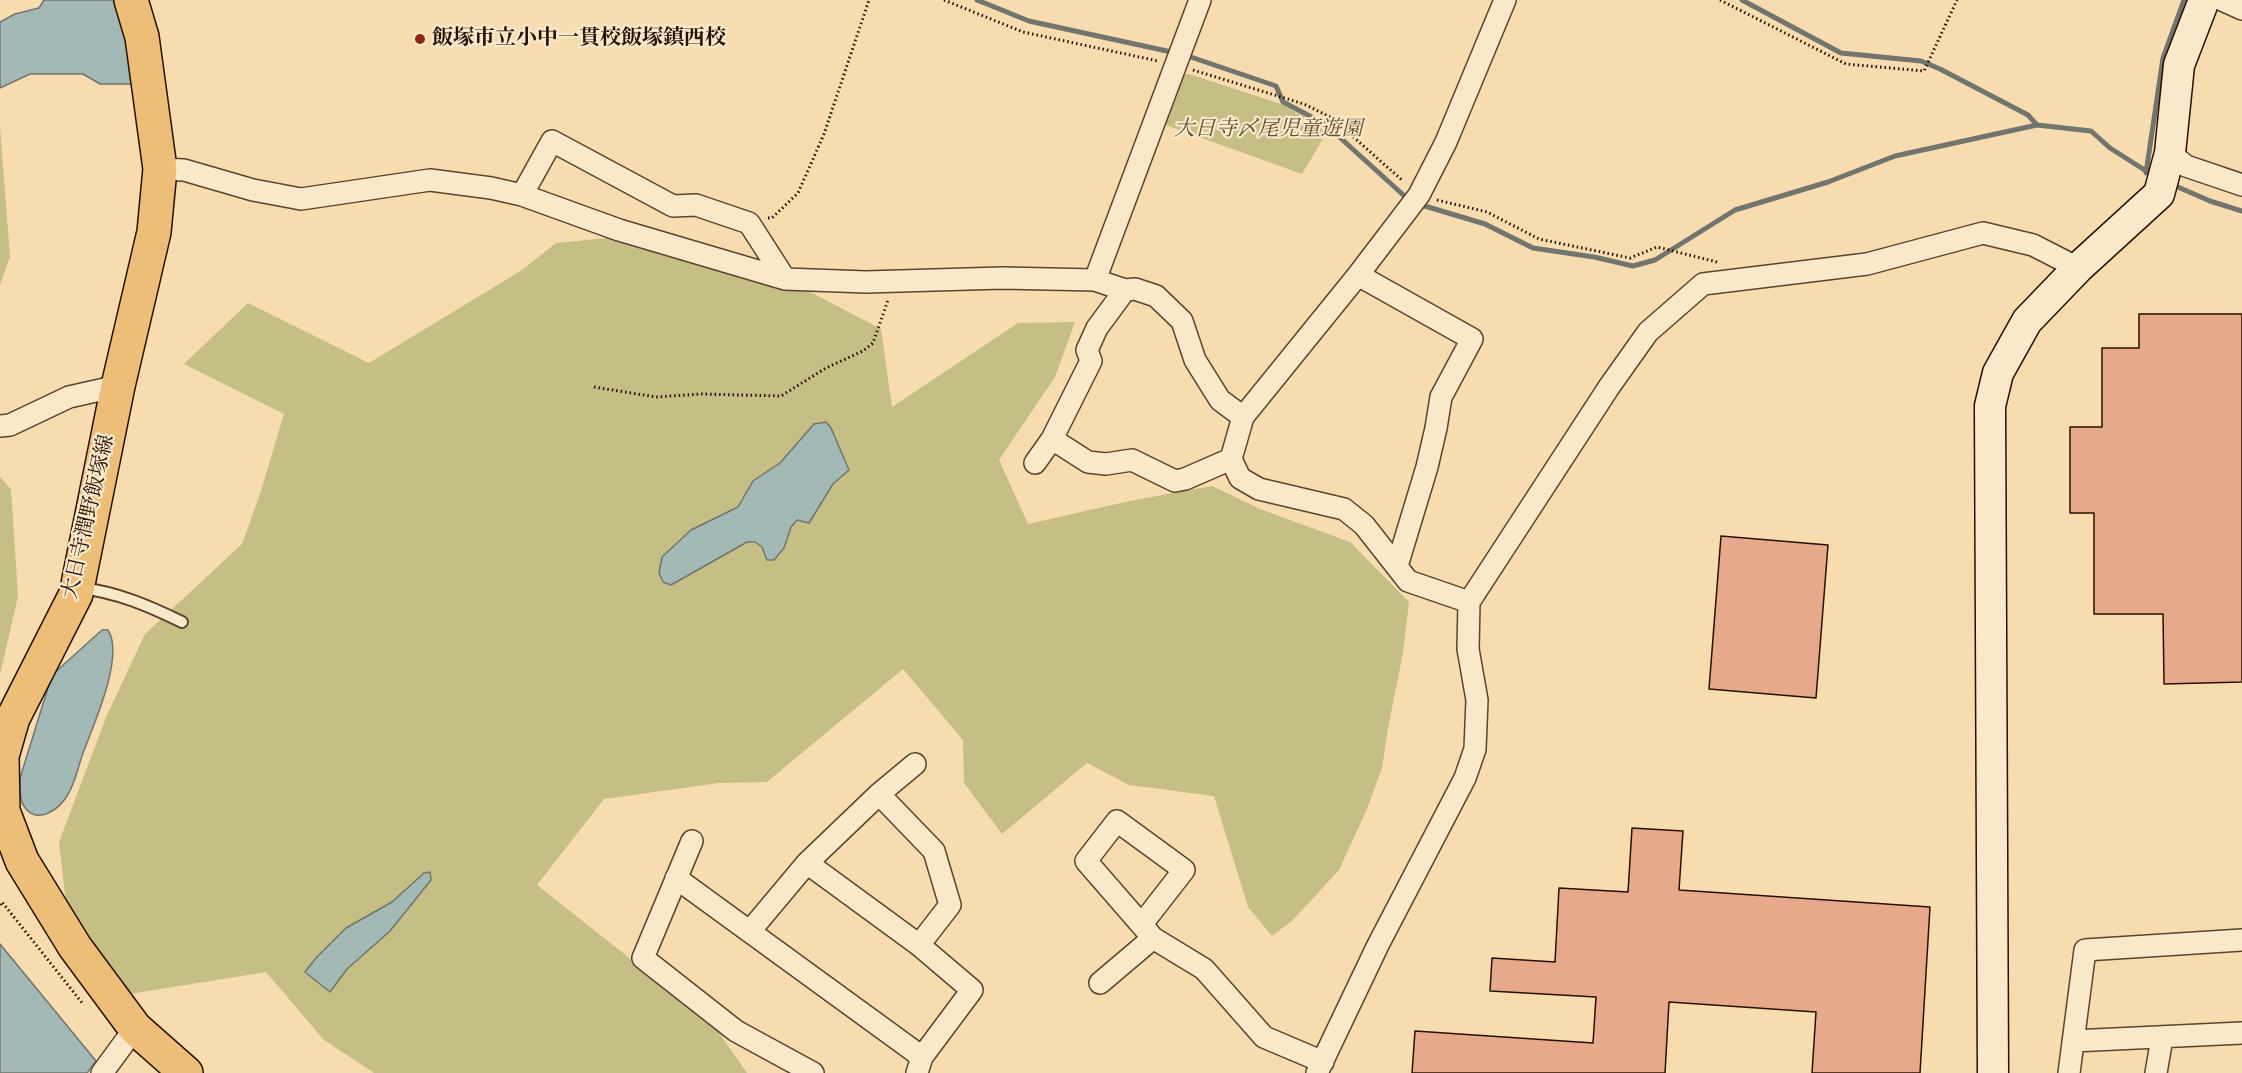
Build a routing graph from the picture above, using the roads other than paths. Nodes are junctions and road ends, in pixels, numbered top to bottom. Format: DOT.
graph roads {
  1 [pos="131,0"];
  2 [pos="1200,0"];
  3 [pos="1505,0"];
  4 [pos="2204,0"];
  5 [pos="2222,0"];
  6 [pos="2242,9"];
  7 [pos="160,169"];
  8 [pos="2164,173"];
  9 [pos="2242,185"];
  10 [pos="522,195"];
  11 [pos="2078,268"];
  12 [pos="1358,275"];
  13 [pos="785,279"];
  14 [pos="1095,280"];
  15 [pos="1125,290"];
  16 [pos="118,386"];
  17 [pos="1243,417"];
  18 [pos="0,426"];
  19 [pos="1052,439"];
  20 [pos="1231,459"];
  21 [pos="1035,463"];
  22 [pos="1397,566"];
  23 [pos="77,588"];
  24 [pos="1469,602"];
  25 [pos="182,622"];
  26 [pos="915,764"];
  27 [pos="879,794"];
  28 [pos="692,841"];
  29 [pos="807,862"];
  30 [pos="676,878"];
  31 [pos="750,931"];
  32 [pos="1147,931"];
  33 [pos="2242,940"];
  34 [pos="919,945"];
  35 [pos="1100,983"];
  36 [pos="135,1028"];
  37 [pos="2242,1033"];
  38 [pos="2162,1038"];
  39 [pos="2073,1041"];
  40 [pos="920,1065"];
  41 [pos="1320,1067"];
  42 [pos="102,1073"];
  43 [pos="186,1073"];
  44 [pos="813,1073"];
  45 [pos="1993,1073"];
  46 [pos="2069,1073"];
  47 [pos="2157,1073"];
  1 -- 7 [label="main road, 大日寺潤野飯塚線"];
  2 -- 14 [label="street"];
  3 -- 12 [label="street"];
  4 -- 8 [label="street"];
  5 -- 6 [label="street"];
  7 -- 10 [label="street"];
  7 -- 16 [label="main road, 大日寺潤野飯塚線"];
  8 -- 9 [label="street"];
  8 -- 11 [label="street"];
  10 -- 13 [label="street"];
  10 -- 13 [label="street"];
  11 -- 24 [label="street"];
  11 -- 45 [label="street"];
  12 -- 17 [label="street"];
  12 -- 22 [label="street"];
  13 -- 14 [label="street"];
  14 -- 15 [label="street"];
  15 -- 17 [label="street"];
  15 -- 19 [label="street"];
  16 -- 18 [label="street"];
  16 -- 23 [label="main road, 大日寺潤野飯塚線"];
  17 -- 20 [label="street"];
  19 -- 20 [label="street"];
  19 -- 21 [label="street"];
  20 -- 22 [label="street"];
  22 -- 24 [label="street"];
  23 -- 25 [label="lane"];
  23 -- 36 [label="main road, 大日寺潤野飯塚線"];
  24 -- 41 [label="street"];
  26 -- 27 [label="street"];
  27 -- 29 [label="street"];
  27 -- 34 [label="street"];
  28 -- 30 [label="street"];
  29 -- 31 [label="street"];
  29 -- 34 [label="street"];
  30 -- 31 [label="street"];
  30 -- 44 [label="street"];
  31 -- 40 [label="street"];
  32 -- 32 [label="street"];
  32 -- 35 [label="street"];
  32 -- 41 [label="street"];
  33 -- 39 [label="street"];
  34 -- 40 [label="street"];
  36 -- 42 [label="street"];
  36 -- 43 [label="main road, 大日寺潤野飯塚線"];
  37 -- 38 [label="street"];
  38 -- 39 [label="street"];
  38 -- 47 [label="street"];
  39 -- 46 [label="street"];
}
